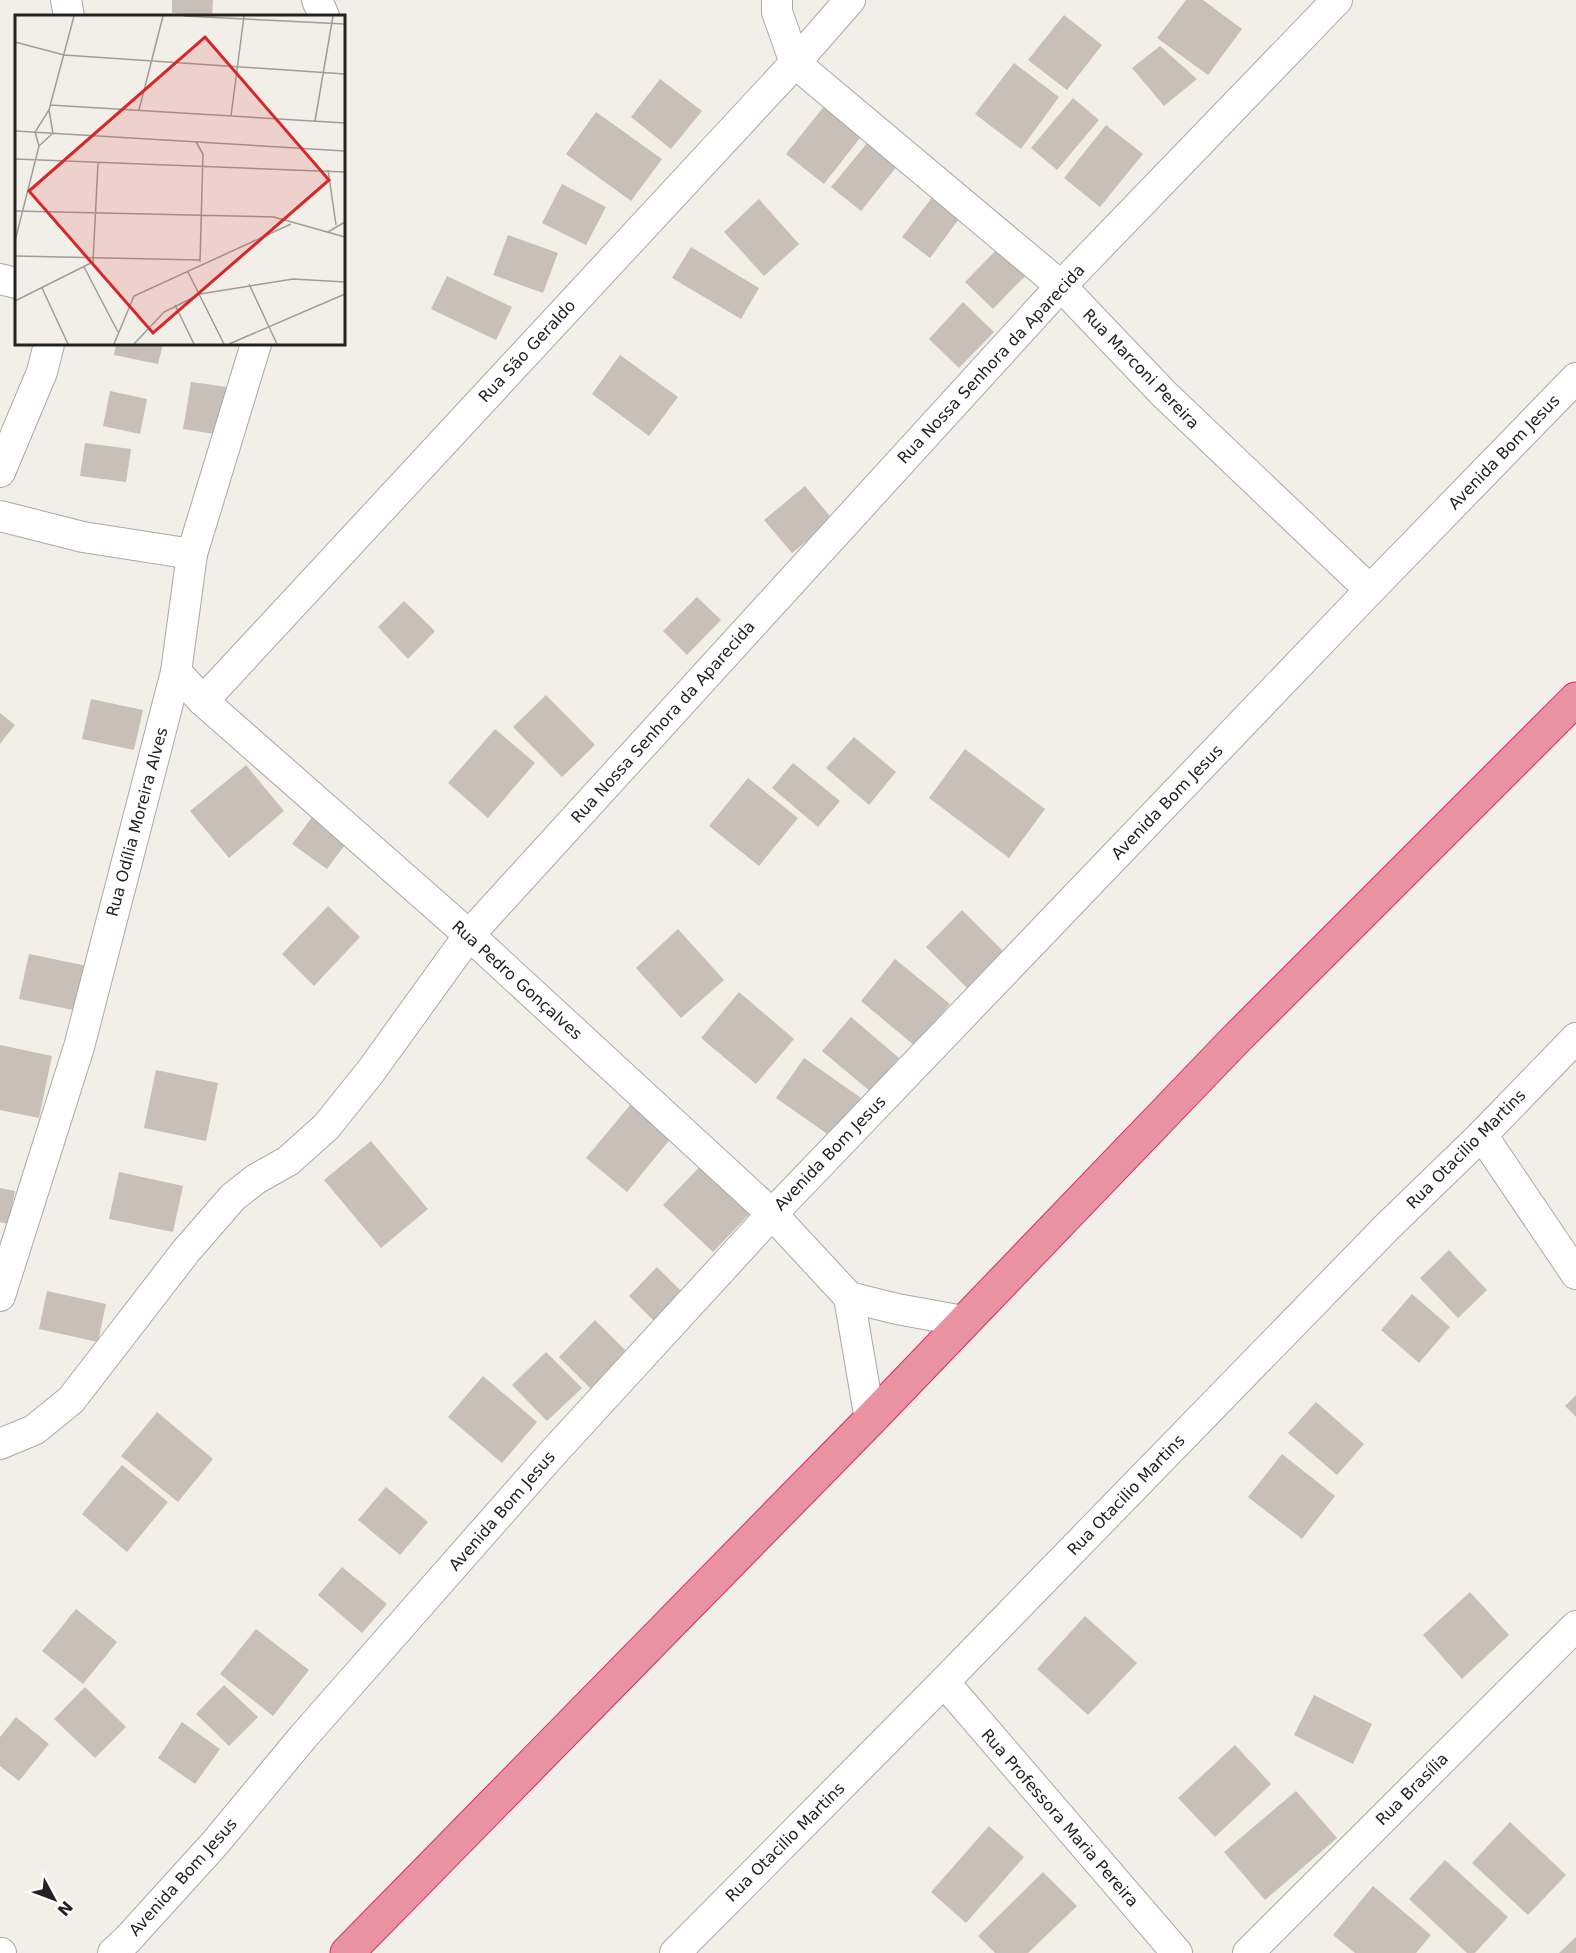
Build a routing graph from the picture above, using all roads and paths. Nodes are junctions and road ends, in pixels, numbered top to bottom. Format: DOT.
graph roads {
  1 [pos="66,0"];
  2 [pos="317,0"];
  3 [pos="777,0"];
  4 [pos="850,0"];
  5 [pos="1337,0"];
  6 [pos="69,15"];
  7 [pos="324,15"];
  8 [pos="795,63"];
  9 [pos="0,279"];
  10 [pos="15,283"];
  11 [pos="1061,286"];
  12 [pos="49,345"];
  13 [pos="256,345"];
  14 [pos="1576,378"];
  15 [pos="0,472"];
  16 [pos="0,516"];
  17 [pos="192,554"];
  18 [pos="1370,590"];
  19 [pos="176,672"];
  20 [pos="1576,699"];
  21 [pos="203,701"];
  22 [pos="469,935"];
  23 [pos="1576,1038"];
  24 [pos="1482,1135"];
  25 [pos="772,1214"];
  26 [pos="1576,1274"];
  27 [pos="0,1296"];
  28 [pos="849,1297"];
  29 [pos="963,1321"];
  30 [pos="870,1420"];
  31 [pos="0,1444"];
  32 [pos="1576,1626"];
  33 [pos="944,1682"];
  34 [pos="113,1953"];
  35 [pos="347,1953"];
  36 [pos="675,1953"];
  37 [pos="1177,1953"];
  38 [pos="1248,1953"];
  1 -- 6 [label="street"];
  2 -- 7 [label="street"];
  3 -- 8 [label="street"];
  4 -- 8 [label="street, Rua São Geraldo"];
  5 -- 11 [label="street, Rua Nossa Senhora da Aparecida"];
  8 -- 11 [label="street, Rua Marconi Pereira"];
  8 -- 21 [label="street, Rua São Geraldo"];
  9 -- 10 [label="street"];
  11 -- 18 [label="street, Rua Marconi Pereira"];
  11 -- 22 [label="street, Rua Nossa Senhora da Aparecida"];
  12 -- 15 [label="street"];
  13 -- 17 [label="street, Rua Odília Moreira Alves"];
  14 -- 18 [label="street, Avenida Bom Jesus"];
  16 -- 17 [label="street"];
  17 -- 19 [label="street, Rua Odília Moreira Alves"];
  18 -- 25 [label="street, Avenida Bom Jesus"];
  19 -- 21 [label="street, Rua Pedro Gonçalves"];
  19 -- 27 [label="street, Rua Odília Moreira Alves"];
  20 -- 29 [label="highway"];
  21 -- 22 [label="street, Rua Pedro Gonçalves"];
  22 -- 25 [label="street, Rua Pedro Gonçalves"];
  22 -- 31 [label="street, Rua Nossa Senhora da Aparecida"];
  23 -- 24 [label="street, Rua Otacilio Martins"];
  24 -- 26 [label="street"];
  24 -- 33 [label="street, Rua Otacilio Martins"];
  25 -- 28 [label="street, Rua Pedro Gonçalves"];
  25 -- 34 [label="street, Avenida Bom Jesus"];
  28 -- 29 [label="street"];
  28 -- 30 [label="street"];
  29 -- 30 [label="highway"];
  30 -- 35 [label="highway"];
  32 -- 38 [label="street, Rua Brasília"];
  33 -- 36 [label="street, Rua Otacilio Martins"];
  33 -- 37 [label="street, Rua Professora Maria Pereira"];
}
